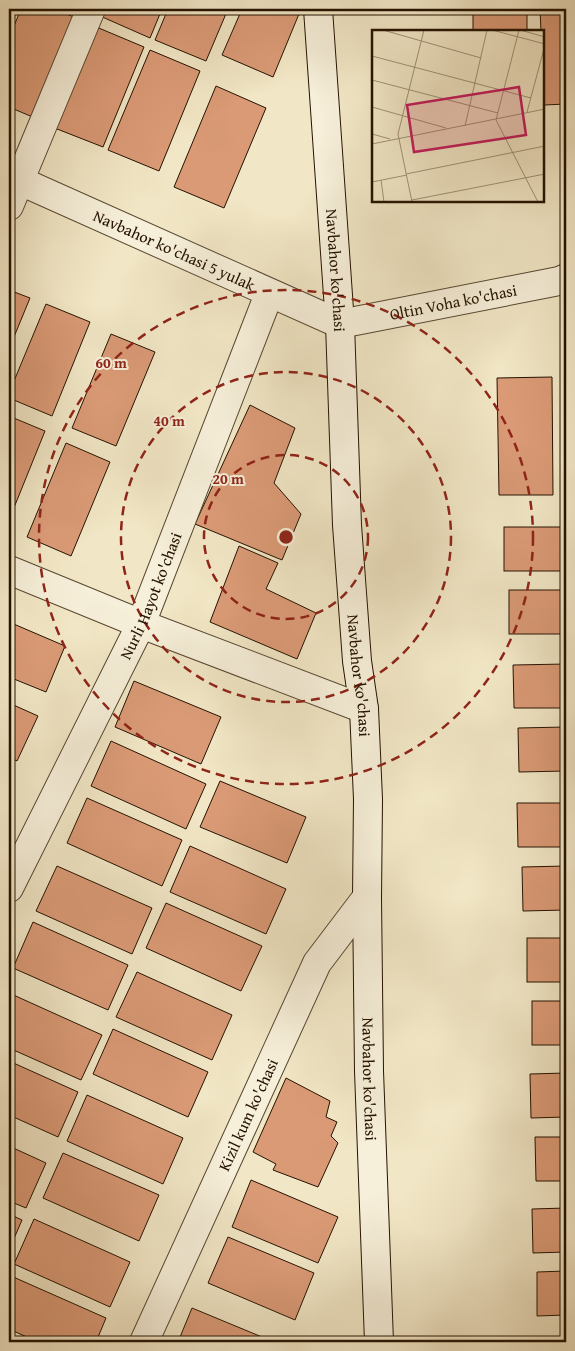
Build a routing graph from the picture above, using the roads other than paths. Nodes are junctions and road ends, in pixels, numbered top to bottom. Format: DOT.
graph roads {
  1 [pos="91,9"];
  2 [pos="318,9"];
  3 [pos="14,179"];
  4 [pos="9,206"];
  5 [pos="566,278"];
  6 [pos="269,294"];
  7 [pos="340,324"];
  8 [pos="9,570"];
  9 [pos="141,624"];
  10 [pos="364,709"];
  11 [pos="9,888"];
  12 [pos="367,897"];
  13 [pos="144,1342"];
  14 [pos="379,1342"];
  1 -- 3 [label="street"];
  2 -- 7 [label="street, Navbahor ko'chasi"];
  3 -- 4 [label="street"];
  3 -- 6 [label="street, Navbahor ko'chasi 5 yulak"];
  5 -- 7 [label="street, Oltin Voha ko'chasi"];
  6 -- 7 [label="street, Navbahor ko'chasi 5 yulak"];
  6 -- 9 [label="street, Nurli Hayot ko'chasi"];
  7 -- 10 [label="street, Navbahor ko'chasi"];
  8 -- 9 [label="street"];
  9 -- 10 [label="street"];
  9 -- 11 [label="street, Nurli Hayot ko'chasi"];
  10 -- 12 [label="street, Navbahor ko'chasi"];
  12 -- 13 [label="street, Kizil kum ko'chasi"];
  12 -- 14 [label="street, Navbahor ko'chasi"];
}
